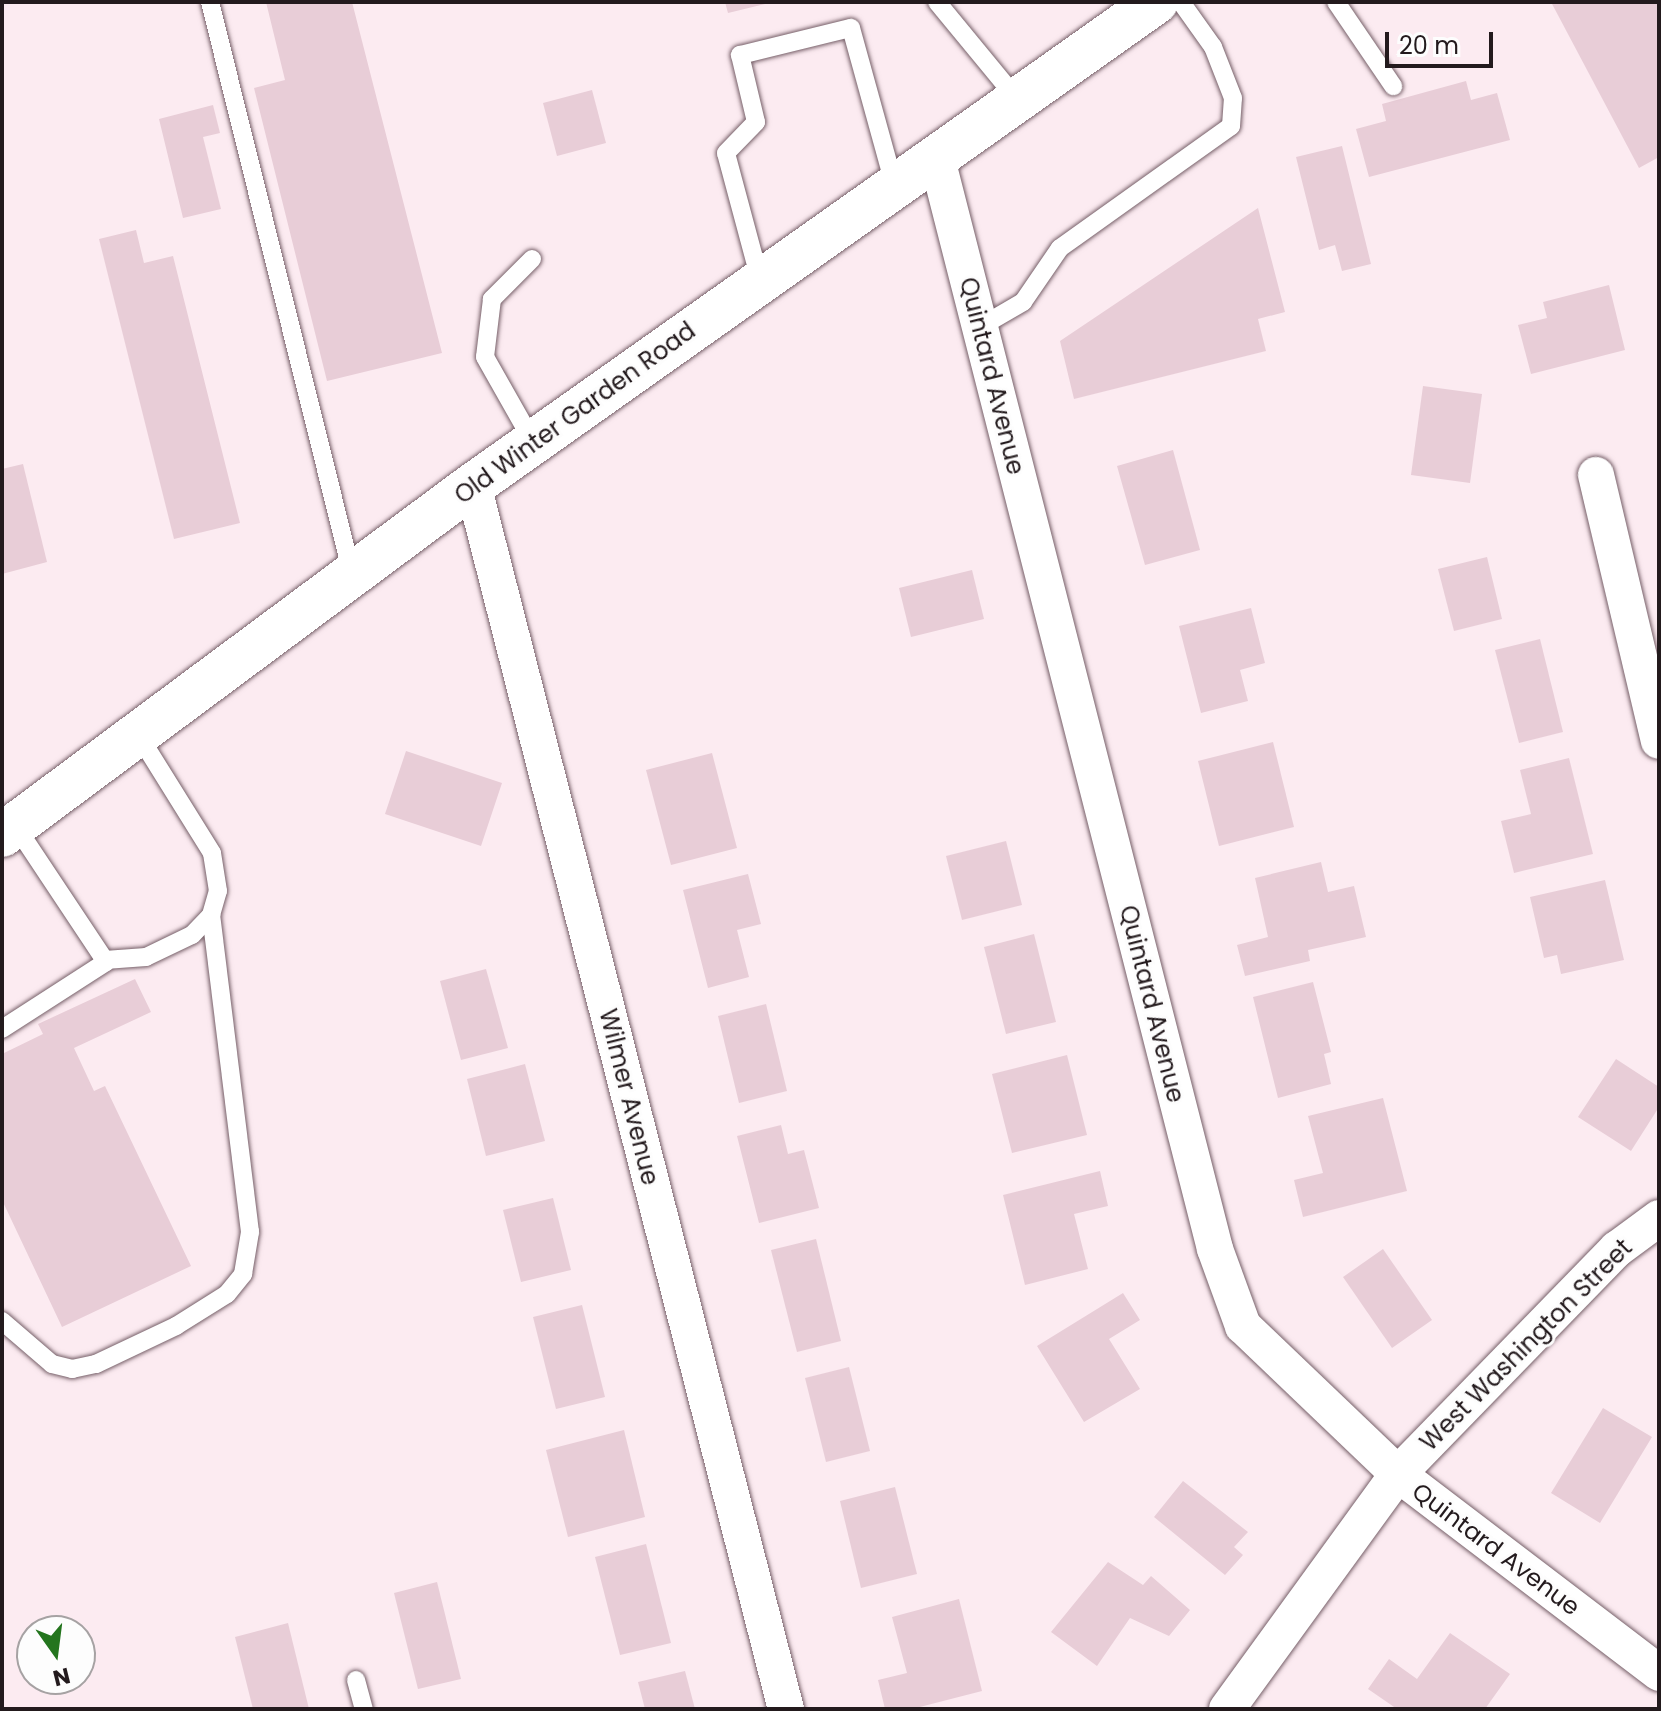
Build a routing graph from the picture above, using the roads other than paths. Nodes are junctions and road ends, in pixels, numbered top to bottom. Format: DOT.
graph roads {
  1 [pos="210,2"];
  2 [pos="937,2"];
  3 [pos="1156,2"];
  4 [pos="1181,2"];
  5 [pos="1336,2"];
  6 [pos="1393,86"];
  7 [pos="1016,98"];
  8 [pos="936,155"];
  9 [pos="894,184"];
  10 [pos="532,259"];
  11 [pos="760,280"];
  12 [pos="980,327"];
  13 [pos="533,442"];
  14 [pos="1596,475"];
  15 [pos="473,485"];
  16 [pos="352,575"];
  17 [pos="138,734"];
  18 [pos="1659,741"];
  19 [pos="8,830"];
  20 [pos="211,915"];
  21 [pos="105,960"];
  22 [pos="2,1029"];
  23 [pos="1659,1218"];
  24 [pos="2,1321"];
  25 [pos="1398,1474"];
  26 [pos="1659,1673"];
  27 [pos="356,1680"];
  28 [pos="364,1709"];
  29 [pos="786,1709"];
  30 [pos="1227,1709"];
  1 -- 16 [label="lane"];
  2 -- 7 [label="lane"];
  3 -- 7 [label="main road, Old Winter Garden Road"];
  4 -- 12 [label="lane"];
  5 -- 6 [label="lane"];
  7 -- 8 [label="main road, Old Winter Garden Road"];
  8 -- 9 [label="main road, Old Winter Garden Road"];
  8 -- 12 [label="street, Quintard Avenue"];
  9 -- 11 [label="main road, Old Winter Garden Road"];
  9 -- 11 [label="lane"];
  10 -- 13 [label="lane"];
  11 -- 13 [label="main road, Old Winter Garden Road"];
  12 -- 25 [label="street, Quintard Avenue"];
  13 -- 15 [label="main road, Old Winter Garden Road"];
  14 -- 18 [label="street"];
  15 -- 16 [label="main road, Old Winter Garden Road"];
  15 -- 29 [label="street, Wilmer Avenue"];
  16 -- 17 [label="main road, Old Winter Garden Road"];
  17 -- 19 [label="main road, Old Winter Garden Road"];
  17 -- 20 [label="lane"];
  19 -- 21 [label="lane"];
  20 -- 21 [label="lane"];
  20 -- 24 [label="lane"];
  21 -- 22 [label="lane"];
  23 -- 25 [label="street, West Washington Street"];
  25 -- 26 [label="street, Quintard Avenue"];
  25 -- 30 [label="street, West Washington Street"];
  27 -- 28 [label="lane"];
}
